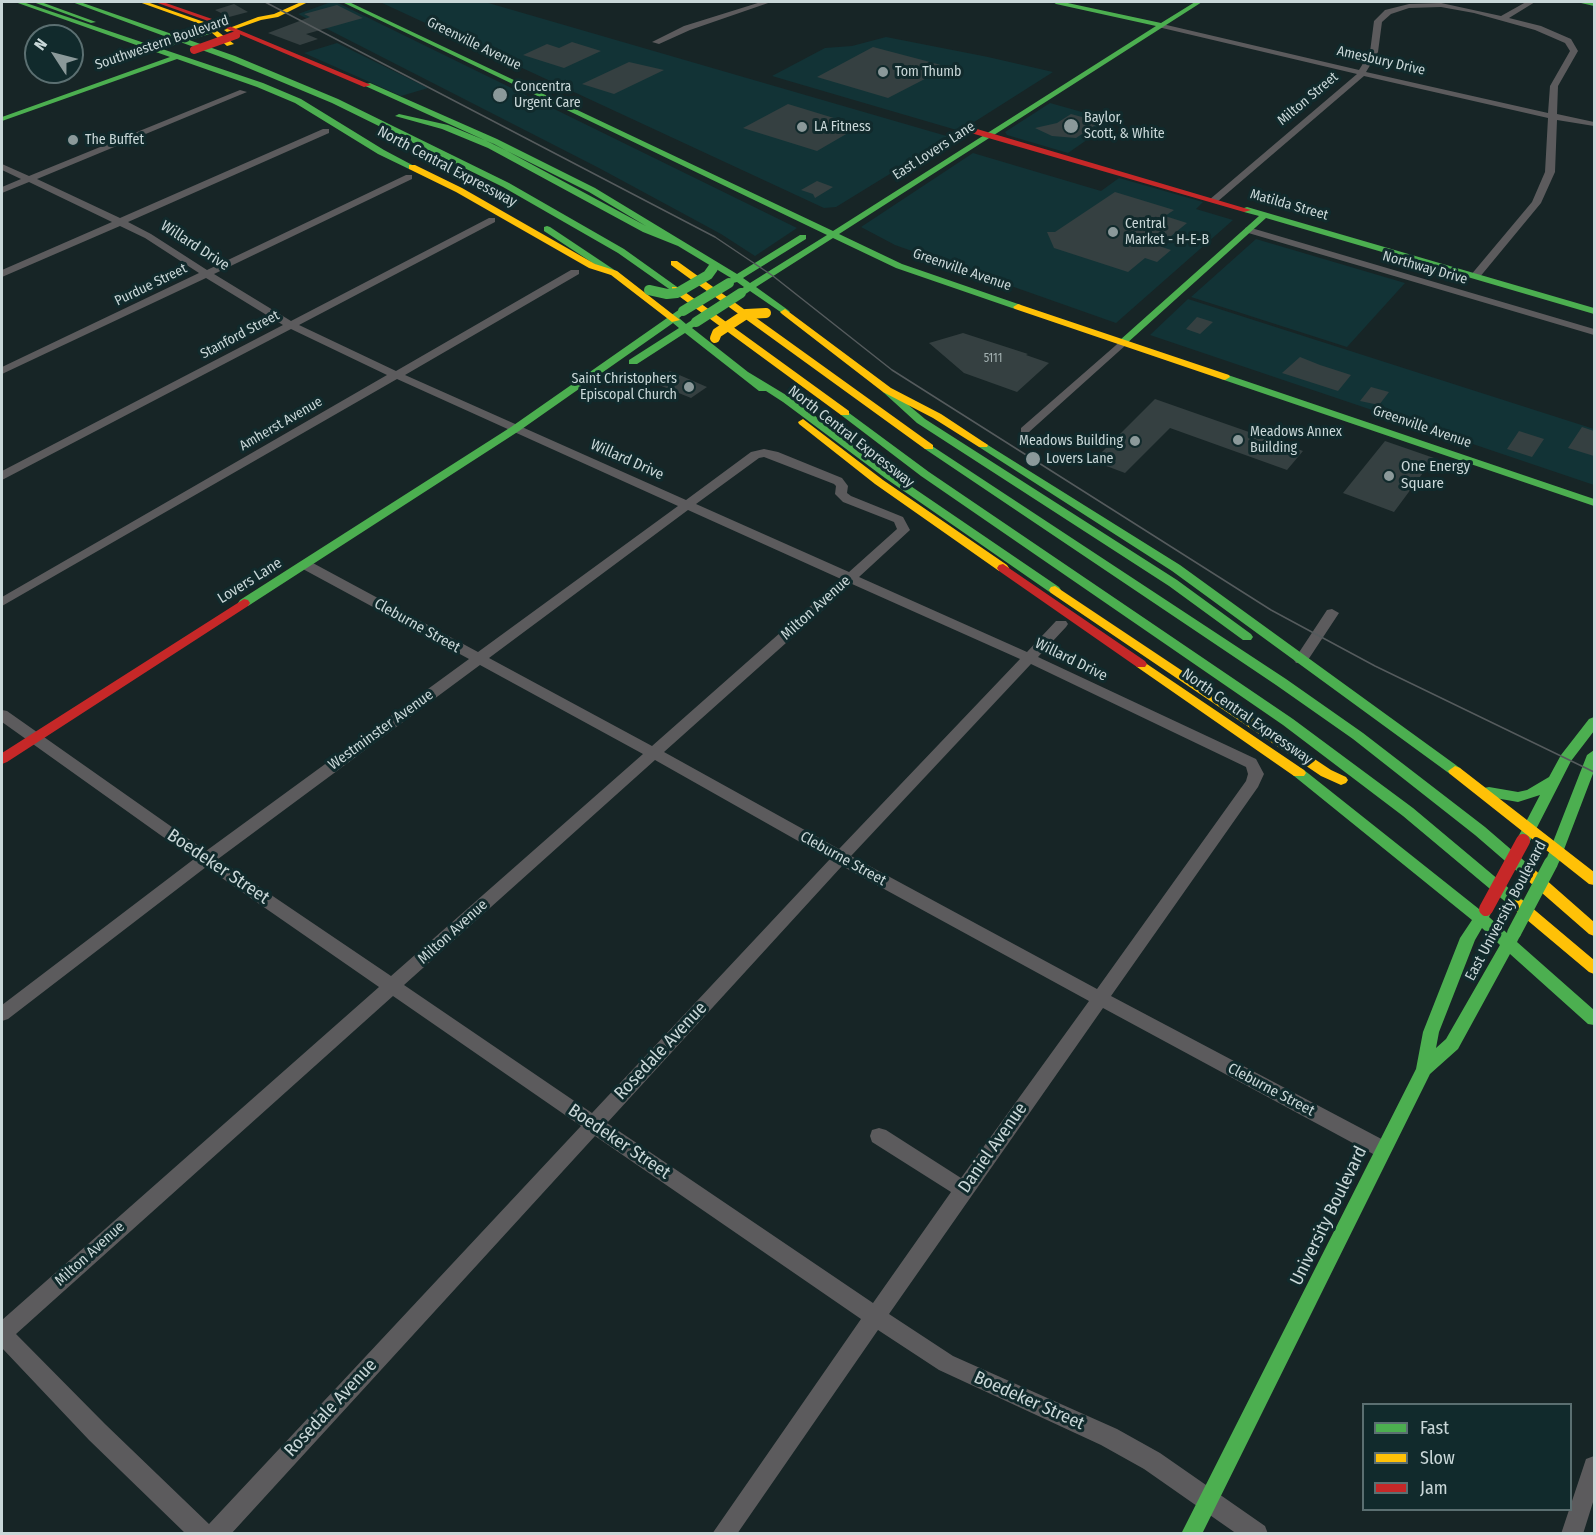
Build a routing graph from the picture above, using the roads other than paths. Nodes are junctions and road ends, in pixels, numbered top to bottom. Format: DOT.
graph roads {
  1 [pos="18,2"];
  2 [pos="36,2"];
  3 [pos="75,2"];
  4 [pos="108,2"];
  5 [pos="142,2"];
  6 [pos="158,2"];
  7 [pos="320,2"];
  8 [pos="345,2"];
  9 [pos="368,2"];
  10 [pos="767,2"];
  11 [pos="1056,2"];
  12 [pos="1074,2"];
  13 [pos="1179,2"];
  14 [pos="1199,2"];
  15 [pos="1531,2"];
  16 [pos="1583,2"];
  17 [pos="1594,4"];
  18 [pos="300,5"];
  19 [pos="1503,18"];
  20 [pos="1152,23"];
  21 [pos="407,26"];
  22 [pos="228,31"];
  23 [pos="656,42"];
  24 [pos="166,52"];
  25 [pos="217,52"];
  26 [pos="1065,73"];
  27 [pos="1361,74"];
  28 [pos="1081,77"];
  29 [pos="243,92"];
  30 [pos="351,109"];
  31 [pos="399,116"];
  32 [pos="1552,117"];
  33 [pos="2,119"];
  34 [pos="1594,124"];
  35 [pos="326,130"];
  36 [pos="974,131"];
  37 [pos="989,135"];
  38 [pos="2,167"];
  39 [pos="409,177"];
  40 [pos="29,179"];
  41 [pos="2,190"];
  42 [pos="1214,200"];
  43 [pos="1265,215"];
  44 [pos="492,220"];
  45 [pos="120,221"];
  46 [pos="824,224"];
  47 [pos="1248,230"];
  48 [pos="839,231"];
  49 [pos="646,244"];
  50 [pos="686,246"];
  51 [pos="665,257"];
  52 [pos="710,264"];
  53 [pos="575,272"];
  54 [pos="206,273"];
  55 [pos="614,273"];
  56 [pos="2,274"];
  57 [pos="1475,276"];
  58 [pos="733,280"];
  59 [pos="642,289"];
  60 [pos="745,290"];
  61 [pos="1594,311"];
  62 [pos="678,314"];
  63 [pos="290,325"];
  64 [pos="691,325"];
  65 [pos="805,327"];
  66 [pos="1594,332"];
  67 [pos="1128,338"];
  68 [pos="715,344"];
  69 [pos="2,372"];
  70 [pos="396,375"];
  71 [pos="747,375"];
  72 [pos="887,390"];
  73 [pos="515,429"];
  74 [pos="1025,430"];
  75 [pos="1464,453"];
  76 [pos="2,476"];
  77 [pos="1594,490"];
  78 [pos="1594,503"];
  79 [pos="686,505"];
  80 [pos="904,530"];
  81 [pos="306,565"];
  82 [pos="850,578"];
  83 [pos="2,602"];
  84 [pos="1332,612"];
  85 [pos="1061,624"];
  86 [pos="1260,647"];
  87 [pos="1029,658"];
  88 [pos="478,659"];
  89 [pos="1301,660"];
  90 [pos="1295,675"];
  91 [pos="2,715"];
  92 [pos="1594,722"];
  93 [pos="1358,736"];
  94 [pos="33,738"];
  95 [pos="654,753"];
  96 [pos="1594,755"];
  97 [pos="2,759"];
  98 [pos="1251,763"];
  99 [pos="1555,779"];
  100 [pos="1483,791"];
  101 [pos="1408,812"];
  102 [pos="1531,829"];
  103 [pos="1558,850"];
  104 [pos="840,858"];
  105 [pos="206,859"];
  106 [pos="1594,880"];
  107 [pos="1483,914"];
  108 [pos="1594,930"];
  109 [pos="1511,938"];
  110 [pos="1594,968"];
  111 [pos="392,986"];
  112 [pos="1099,999"];
  113 [pos="2,1014"];
  114 [pos="1594,1019"];
  115 [pos="1424,1069"];
  116 [pos="592,1125"];
  117 [pos="879,1136"];
  118 [pos="1382,1149"];
  119 [pos="964,1190"];
  120 [pos="875,1317"];
  121 [pos="2,1333"];
  122 [pos="1594,1467"];
  123 [pos="1208,1500"];
  124 [pos="203,1533"];
  125 [pos="215,1533"];
  126 [pos="723,1533"];
  127 [pos="1191,1533"];
  128 [pos="1257,1533"];
  129 [pos="1572,1533"];
  1 -- 24 [label="main road, North Central Expressway"];
  2 -- 25 [label="main road"];
  3 -- 25 [label="main road, North Central Expressway"];
  4 -- 22 [label="main road, North Central Expressway"];
  5 -- 22 [label="main road"];
  6 -- 22 [label="main road, North Central Expressway"];
  7 -- 18 [label="main road, Southwestern Boulevard"];
  8 -- 21 [label="main road, Greenville Avenue"];
  9 -- 21 [label="main road, Greenville Avenue"];
  10 -- 23 [label="street"];
  11 -- 20 [label="main road, Amesbury Drive"];
  12 -- 20 [label="main road, Amesbury Drive"];
  13 -- 20 [label="main road, East Lovers Lane"];
  14 -- 20 [label="main road, East Lovers Lane"];
  15 -- 19 [label="street"];
  16 -- 17 [label="main road"];
  18 -- 22 [label="main road, Southwestern Boulevard"];
  19 -- 27 [label="street, Milton Street"];
  19 -- 32 [label="street, Milton Street"];
  20 -- 26 [label="main road, East Lovers Lane"];
  20 -- 27 [label="street, Amesbury Drive"];
  20 -- 28 [label="main road, East Lovers Lane"];
  21 -- 46 [label="main road, Greenville Avenue"];
  22 -- 24 [label="main road, Southwestern Boulevard"];
  22 -- 31 [label="main road, North Central Expressway"];
  22 -- 50 [label="main road, North Central Expressway"];
  24 -- 33 [label="main road, Southwestern Boulevard"];
  24 -- 55 [label="main road, North Central Expressway"];
  25 -- 30 [label="main road, North Central Expressway"];
  26 -- 28 [label="main road"];
  26 -- 36 [label="main road, East Lovers Lane"];
  27 -- 32 [label="street, Amesbury Drive"];
  27 -- 42 [label="street, Milton Street"];
  28 -- 37 [label="main road, East Lovers Lane"];
  29 -- 40 [label="street"];
  30 -- 55 [label="main road"];
  30 -- 101 [label="main road, North Central Expressway"];
  31 -- 49 [label="main road, North Central Expressway"];
  31 -- 50 [label="main road"];
  32 -- 34 [label="street, Amesbury Drive"];
  32 -- 57 [label="street"];
  35 -- 45 [label="street"];
  36 -- 37 [label="main road, Matilda Street"];
  36 -- 46 [label="main road, East Lovers Lane"];
  37 -- 42 [label="main road, Matilda Street"];
  37 -- 48 [label="main road, East Lovers Lane"];
  38 -- 40 [label="street, Willard Drive"];
  39 -- 54 [label="street, Purdue Street"];
  40 -- 41 [label="street"];
  40 -- 45 [label="street, Willard Drive"];
  42 -- 43 [label="main road, Matilda Street"];
  43 -- 47 [label="main road"];
  43 -- 57 [label="main road, Matilda Street"];
  44 -- 63 [label="street, Stanford Street"];
  45 -- 54 [label="street, Willard Drive"];
  45 -- 56 [label="street"];
  46 -- 48 [label="main road, Greenville Avenue"];
  46 -- 58 [label="main road, East Lovers Lane"];
  47 -- 66 [label="street, Northway Drive"];
  47 -- 67 [label="main road"];
  48 -- 60 [label="main road, East Lovers Lane"];
  48 -- 67 [label="main road, Greenville Avenue"];
  50 -- 52 [label="main road, North Central Expressway"];
  51 -- 93 [label="main road"];
  52 -- 58 [label="main road, North Central Expressway"];
  52 -- 59 [label="main road, bridge"];
  53 -- 70 [label="street, Amherst Avenue"];
  54 -- 63 [label="street, Willard Drive"];
  54 -- 69 [label="street, Purdue Street"];
  55 -- 59 [label="main road, North Central Expressway"];
  57 -- 61 [label="main road, Matilda Street"];
  58 -- 60 [label="main road, North Central Expressway"];
  58 -- 62 [label="main road, East Lovers Lane, bridge"];
  59 -- 62 [label="main road, North Central Expressway"];
  60 -- 64 [label="main road, East Lovers Lane, bridge"];
  60 -- 65 [label="main road, North Central Expressway"];
  62 -- 64 [label="main road, North Central Expressway"];
  62 -- 73 [label="main road, Lovers Lane"];
  63 -- 70 [label="street, Willard Drive"];
  63 -- 76 [label="street, Stanford Street"];
  64 -- 68 [label="main road, North Central Expressway"];
  64 -- 73 [label="main road, Lovers Lane"];
  65 -- 68 [label="main road, bridge"];
  65 -- 72 [label="main road, North Central Expressway"];
  67 -- 74 [label="street"];
  67 -- 75 [label="main road, Greenville Avenue"];
  68 -- 71 [label="main road, North Central Expressway"];
  70 -- 73 [label="street, Willard Drive"];
  70 -- 83 [label="street, Amherst Avenue"];
  71 -- 101 [label="main road"];
  71 -- 107 [label="main road, North Central Expressway"];
  72 -- 86 [label="main road"];
  72 -- 89 [label="main road, North Central Expressway"];
  73 -- 79 [label="street, Willard Drive"];
  73 -- 81 [label="main road, Lovers Lane"];
  75 -- 77 [label="main road, Greenville Avenue"];
  75 -- 78 [label="main road, Greenville Avenue"];
  79 -- 80 [label="street, Westminster Avenue"];
  79 -- 82 [label="street, Willard Drive"];
  79 -- 88 [label="street, Westminster Avenue"];
  80 -- 82 [label="street, Milton Avenue"];
  81 -- 88 [label="street, Cleburne Street"];
  81 -- 94 [label="main road, Lovers Lane"];
  82 -- 87 [label="street, Willard Drive"];
  82 -- 95 [label="street, Milton Avenue"];
  84 -- 89 [label="street"];
  85 -- 87 [label="street, Rosedale Avenue"];
  87 -- 98 [label="street, Willard Drive"];
  87 -- 104 [label="street, Rosedale Avenue"];
  88 -- 95 [label="street, Cleburne Street"];
  88 -- 105 [label="street, Westminster Avenue"];
  89 -- 100 [label="main road, North Central Expressway"];
  90 -- 93 [label="main road"];
  91 -- 94 [label="street, Boedeker Street"];
  92 -- 99 [label="main road, East University Boulevard"];
  93 -- 108 [label="main road"];
  94 -- 97 [label="main road, Lovers Lane"];
  94 -- 105 [label="street, Boedeker Street"];
  95 -- 104 [label="street, Cleburne Street"];
  95 -- 111 [label="street, Milton Avenue"];
  96 -- 103 [label="main road, East University Boulevard"];
  98 -- 112 [label="street, Daniel Avenue"];
  99 -- 100 [label="main road"];
  99 -- 102 [label="main road, East University Boulevard"];
  100 -- 102 [label="main road, North Central Expressway"];
  101 -- 110 [label="main road, North Central Expressway"];
  102 -- 103 [label="main road, North Central Expressway"];
  102 -- 107 [label="main road, East University Boulevard, bridge"];
  103 -- 106 [label="main road, North Central Expressway"];
  103 -- 109 [label="main road, East University Boulevard, bridge"];
  104 -- 112 [label="street, Cleburne Street"];
  104 -- 116 [label="street, Rosedale Avenue"];
  105 -- 111 [label="street, Boedeker Street"];
  105 -- 113 [label="street, Westminster Avenue"];
  107 -- 109 [label="main road, North Central Expressway"];
  107 -- 115 [label="main road, University Boulevard"];
  109 -- 114 [label="main road, North Central Expressway"];
  109 -- 115 [label="main road, East University Boulevard"];
  111 -- 116 [label="street, Boedeker Street"];
  111 -- 121 [label="street, Milton Avenue"];
  112 -- 118 [label="street, Cleburne Street"];
  112 -- 119 [label="street, Daniel Avenue"];
  115 -- 118 [label="main road, University Boulevard"];
  116 -- 120 [label="street, Boedeker Street"];
  116 -- 125 [label="street, Rosedale Avenue"];
  117 -- 119 [label="street"];
  118 -- 123 [label="main road, University Boulevard"];
  119 -- 120 [label="street, Daniel Avenue"];
  120 -- 123 [label="street, Boedeker Street"];
  120 -- 126 [label="street, Daniel Avenue"];
  121 -- 124 [label="street"];
  122 -- 129 [label="street"];
  123 -- 127 [label="main road, University Boulevard"];
  123 -- 128 [label="street, Boedeker Street"];
}
